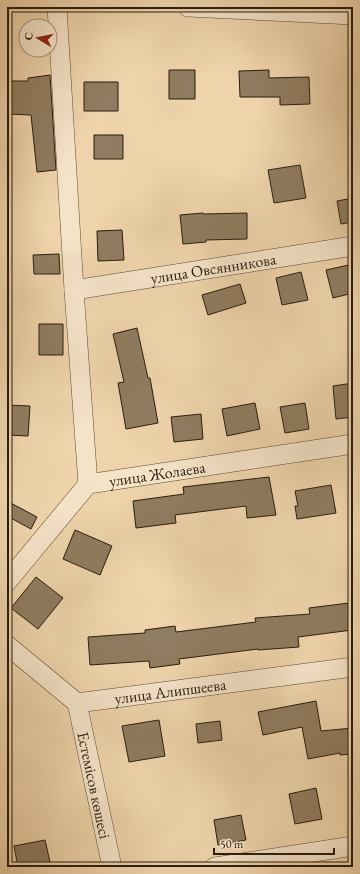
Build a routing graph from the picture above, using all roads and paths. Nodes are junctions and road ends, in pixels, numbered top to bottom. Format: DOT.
graph roads {
  1 [pos="57,7"];
  2 [pos="188,7"];
  3 [pos="353,15"];
  4 [pos="353,246"];
  5 [pos="74,290"];
  6 [pos="353,444"];
  7 [pos="88,484"];
  8 [pos="7,582"];
  9 [pos="7,645"];
  10 [pos="353,667"];
  11 [pos="77,703"];
  12 [pos="353,846"];
  13 [pos="112,867"];
  14 [pos="214,867"];
  1 -- 5 [label="street"];
  2 -- 3 [label="street"];
  4 -- 5 [label="street, улица Овсянникова"];
  5 -- 7 [label="street"];
  6 -- 7 [label="street, улица Жолаева"];
  7 -- 8 [label="street, улица Жолаева"];
  9 -- 11 [label="street"];
  10 -- 11 [label="street, улица Алипшеева"];
  11 -- 13 [label="street, Естемісов көшесі"];
  12 -- 14 [label="street"];
}
